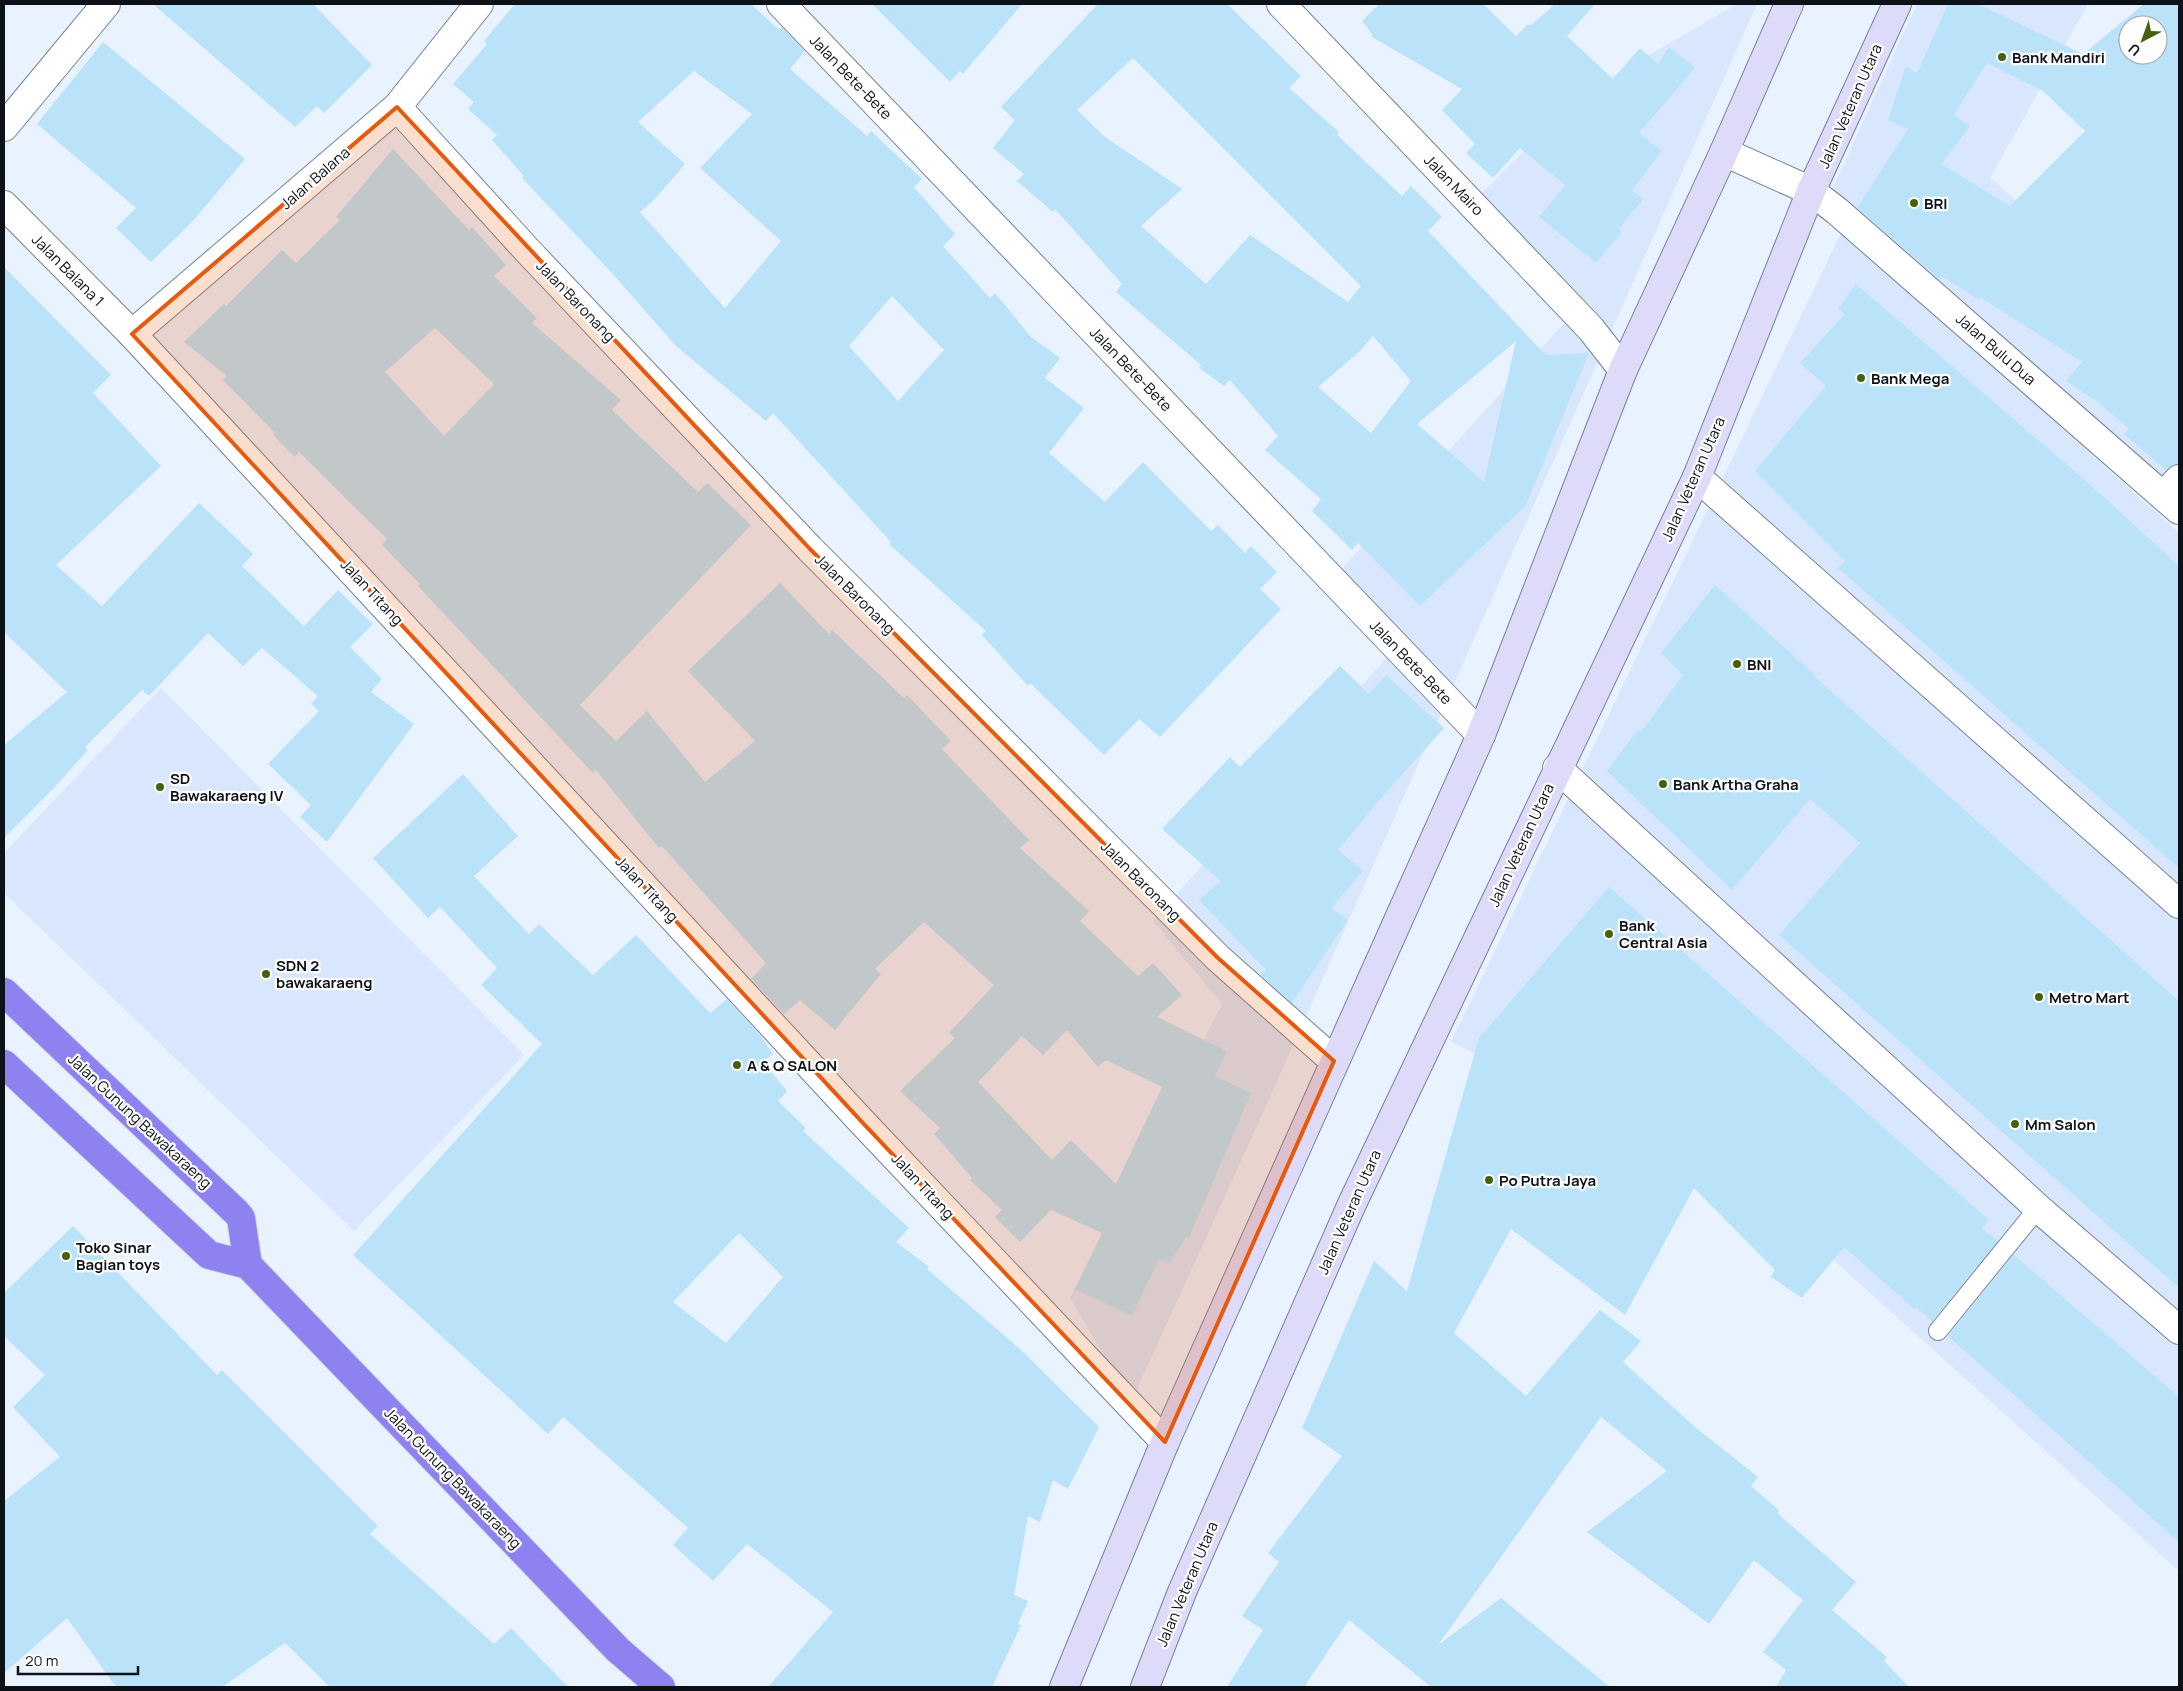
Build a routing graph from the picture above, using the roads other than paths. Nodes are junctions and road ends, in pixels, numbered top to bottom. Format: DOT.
graph roads {
  1 [pos="106,4"];
  2 [pos="479,4"];
  3 [pos="781,4"];
  4 [pos="1281,4"];
  5 [pos="1896,4"];
  6 [pos="1786,6"];
  7 [pos="397,107"];
  8 [pos="4,127"];
  9 [pos="1724,152"];
  10 [pos="1811,191"];
  11 [pos="4,205"];
  12 [pos="132,334"];
  13 [pos="1624,370"];
  14 [pos="1697,477"];
  15 [pos="2174,495"];
  16 [pos="1481,735"];
  17 [pos="1557,768"];
  18 [pos="2179,904"];
  19 [pos="4,992"];
  20 [pos="1334,1061"];
  21 [pos="4,1064"];
  22 [pos="2038,1208"];
  23 [pos="248,1265"];
  24 [pos="2179,1330"];
  25 [pos="1938,1331"];
  26 [pos="1165,1442"];
  27 [pos="661,1687"];
  28 [pos="1064,1687"];
  29 [pos="1145,1687"];
  1 -- 8 [label="street"];
  2 -- 7 [label="street, Jalan Balana"];
  3 -- 16 [label="street, Jalan Bete-Bete"];
  4 -- 13 [label="street, Jalan Mairo"];
  5 -- 10 [label="main road, Jalan Veteran Utara"];
  6 -- 9 [label="main road"];
  7 -- 12 [label="street, Jalan Balana"];
  7 -- 20 [label="street, Jalan Baronang"];
  9 -- 10 [label="street, Jalan Bulu Dua"];
  9 -- 13 [label="main road"];
  10 -- 14 [label="main road, Jalan Veteran Utara"];
  10 -- 15 [label="street, Jalan Bulu Dua"];
  11 -- 12 [label="street, Jalan Balana 1"];
  12 -- 26 [label="street, Jalan Titang"];
  13 -- 16 [label="main road"];
  14 -- 17 [label="main road, Jalan Veteran Utara"];
  14 -- 18 [label="street"];
  16 -- 20 [label="main road"];
  17 -- 22 [label="street"];
  17 -- 29 [label="main road, Jalan Veteran Utara"];
  19 -- 23 [label="highway, Jalan Gunung Bawakaraeng"];
  20 -- 26 [label="main road"];
  21 -- 23 [label="highway"];
  22 -- 24 [label="street"];
  22 -- 25 [label="lane"];
  23 -- 27 [label="highway, Jalan Gunung Bawakaraeng"];
  26 -- 28 [label="main road"];
}
